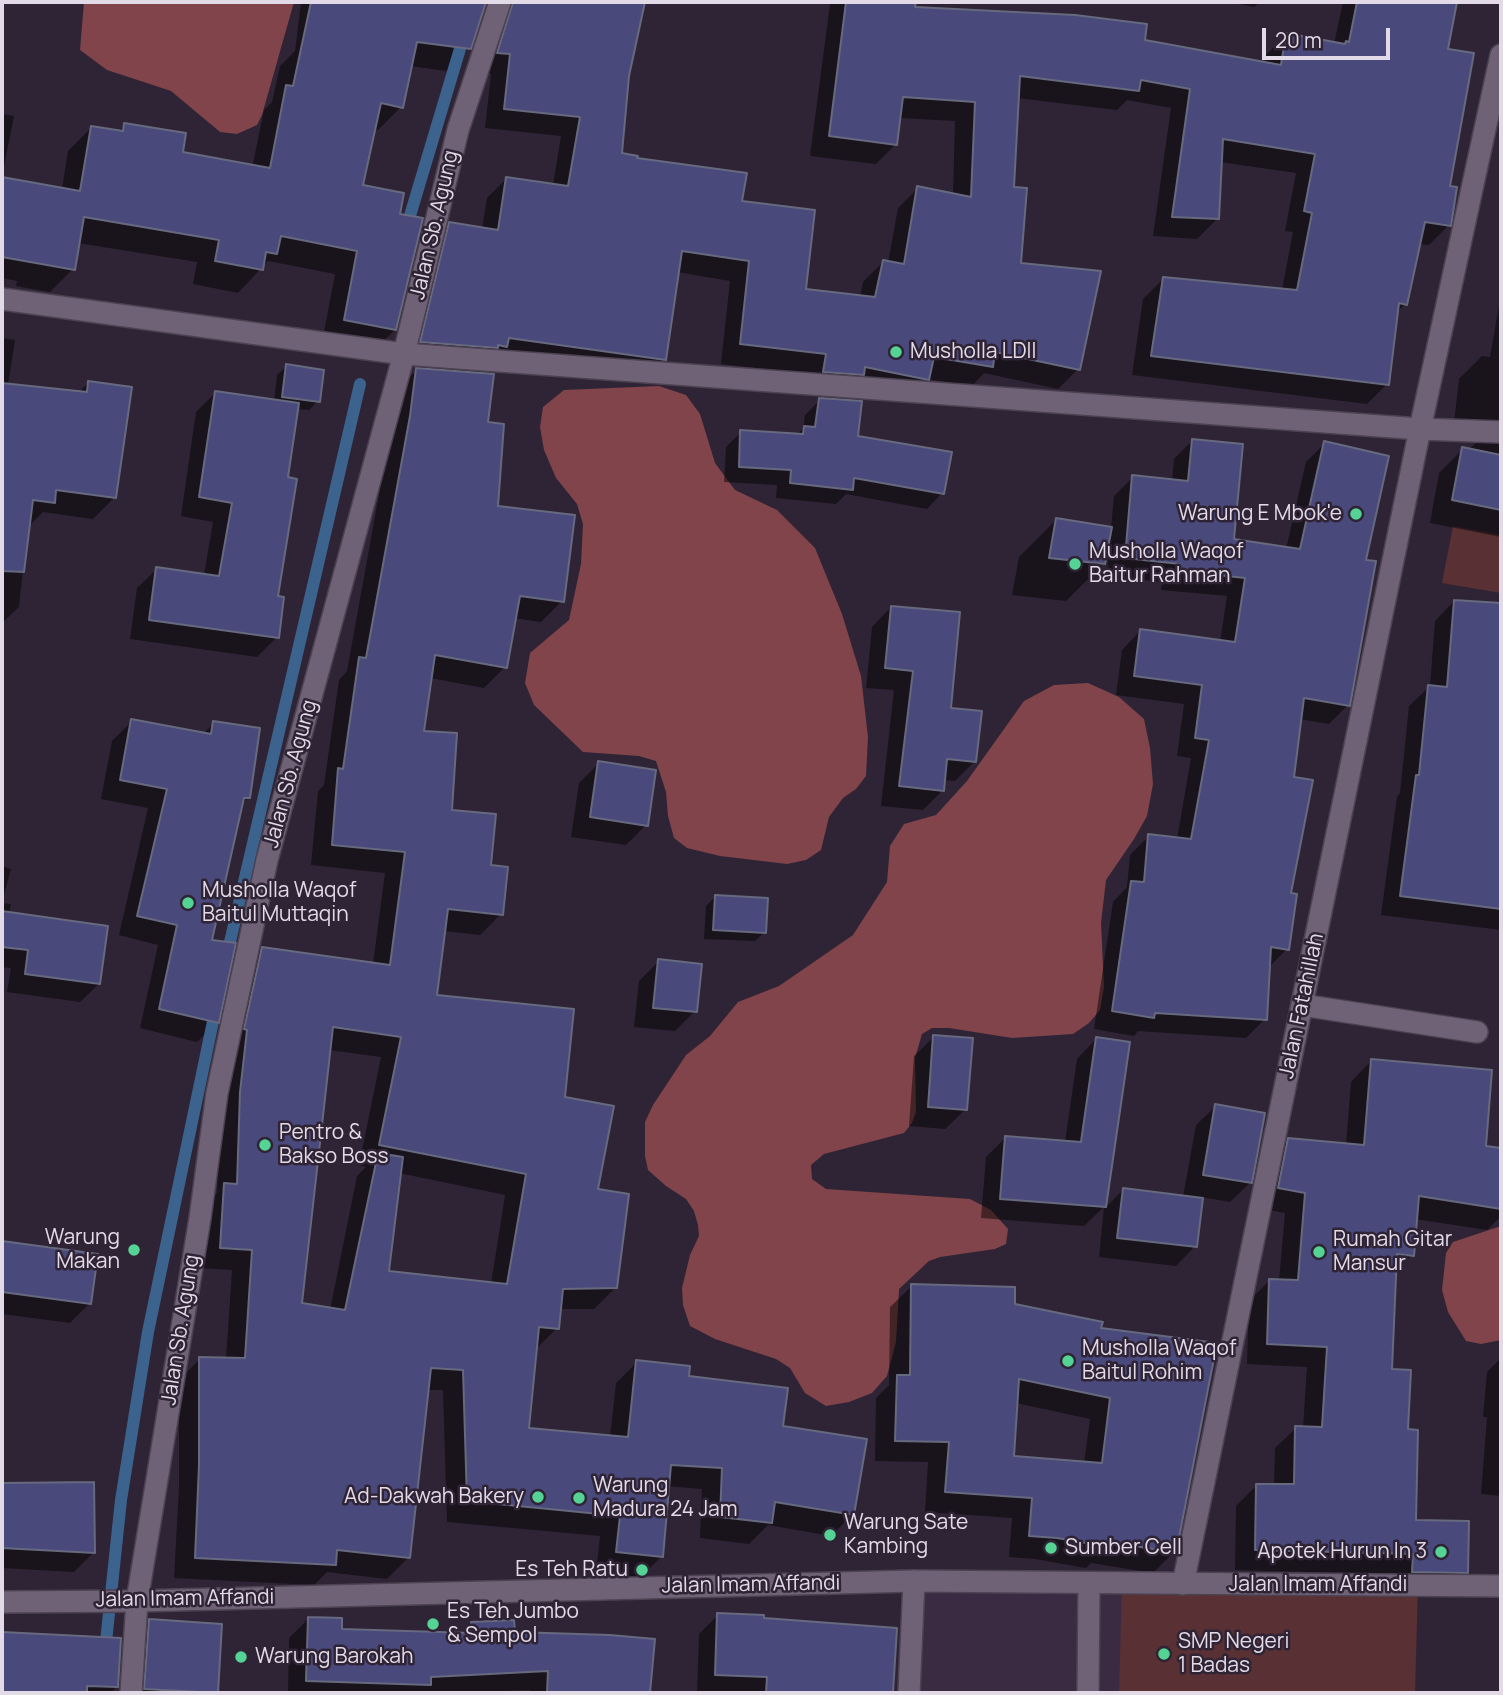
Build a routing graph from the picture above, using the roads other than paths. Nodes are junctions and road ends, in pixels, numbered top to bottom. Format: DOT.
graph roads {
  1 [pos="500,2"];
  2 [pos="1501,55"];
  3 [pos="2,299"];
  4 [pos="404,354"];
  5 [pos="1420,429"];
  6 [pos="1501,432"];
  7 [pos="1302,1005"];
  8 [pos="1478,1032"];
  9 [pos="914,1581"];
  10 [pos="1089,1583"];
  11 [pos="1183,1584"];
  12 [pos="1501,1586"];
  13 [pos="128,1601"];
  14 [pos="2,1602"];
  15 [pos="131,1693"];
  16 [pos="909,1693"];
  17 [pos="1088,1693"];
  1 -- 4 [label="street, Jalan Sb. Agung"];
  2 -- 5 [label="street, Jalan Fatahillah"];
  3 -- 4 [label="street"];
  4 -- 5 [label="street"];
  4 -- 13 [label="street, Jalan Sb. Agung"];
  5 -- 6 [label="street"];
  5 -- 7 [label="street, Jalan Fatahillah"];
  7 -- 8 [label="street"];
  7 -- 11 [label="street, Jalan Fatahillah"];
  9 -- 10 [label="street, Jalan Imam Affandi"];
  9 -- 13 [label="street, Jalan Imam Affandi"];
  9 -- 16 [label="street"];
  10 -- 11 [label="street, Jalan Imam Affandi"];
  10 -- 17 [label="street"];
  11 -- 12 [label="street, Jalan Imam Affandi"];
  13 -- 14 [label="street, Jalan Imam Affandi"];
  13 -- 15 [label="street, Jalan Sb. Agung"];
}
